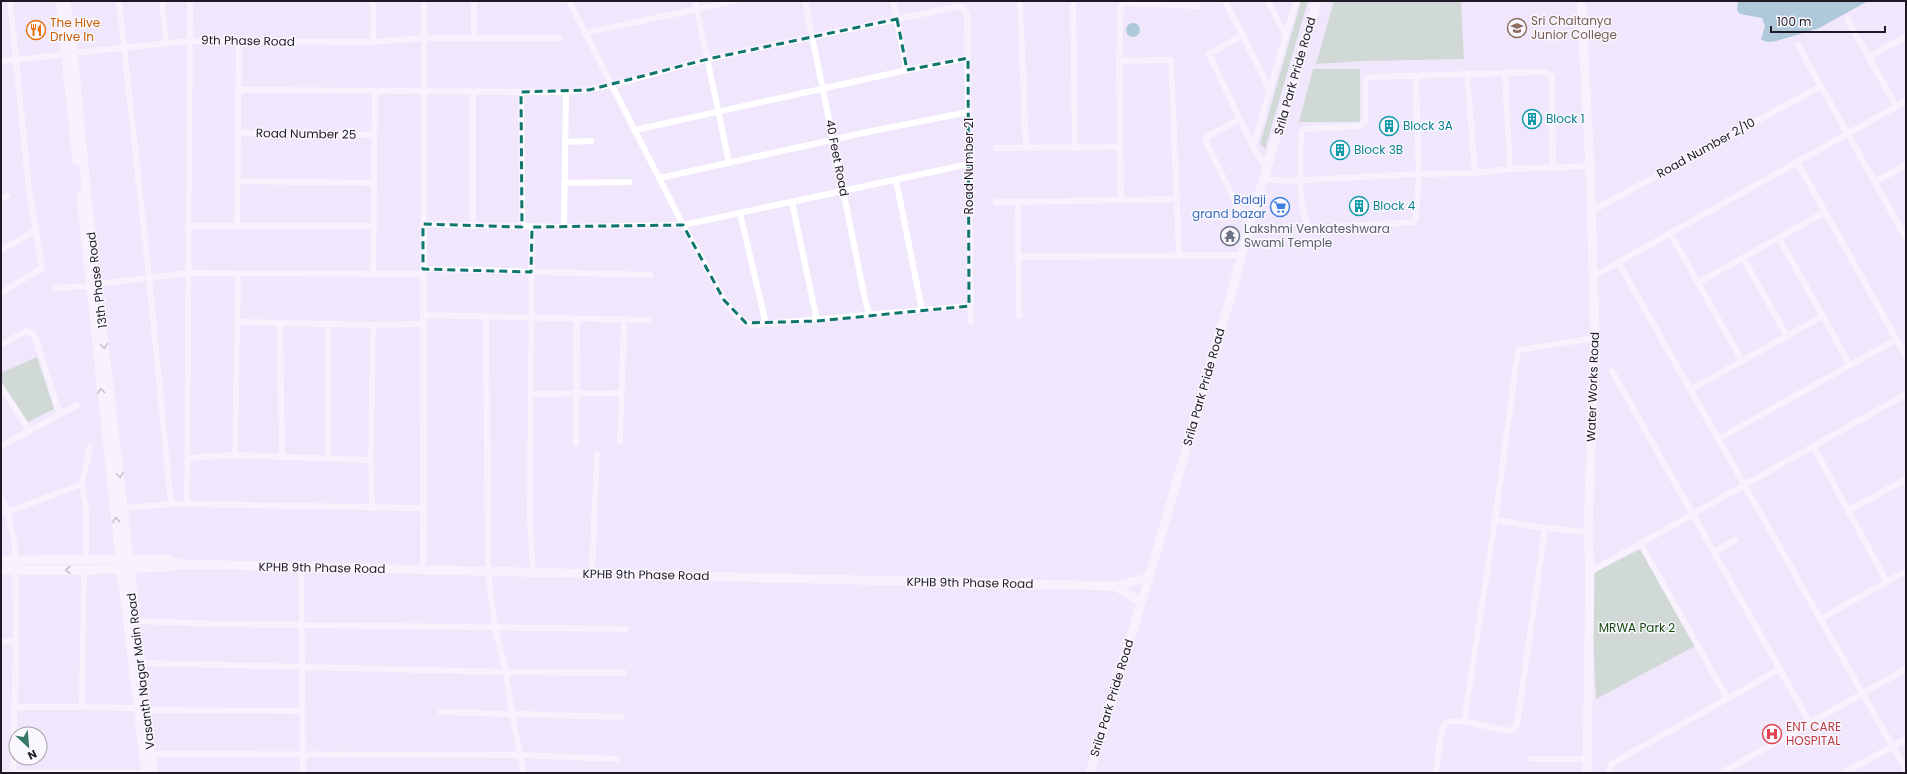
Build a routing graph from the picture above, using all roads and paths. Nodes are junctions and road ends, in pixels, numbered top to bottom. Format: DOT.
graph roads {
  1 [pos="10,1"];
  2 [pos="60,1"];
  3 [pos="66,1"];
  4 [pos="119,1"];
  5 [pos="162,1"];
  6 [pos="190,1"];
  7 [pos="373,1"];
  8 [pos="424,1"];
  9 [pos="474,1"];
  10 [pos="569,1"];
  11 [pos="695,1"];
  12 [pos="734,1"];
  13 [pos="805,1"];
  14 [pos="893,1"];
  15 [pos="1073,1"];
  16 [pos="1225,1"];
  17 [pos="1268,1"];
  18 [pos="1296,1"];
  19 [pos="1317,1"];
  20 [pos="1581,1"];
  21 [pos="1121,2"];
  22 [pos="1175,3"];
  23 [pos="1020,5"];
  24 [pos="1198,6"];
  25 [pos="697,9"];
  26 [pos="897,19"];
  27 [pos="1847,19"];
  28 [pos="67,30"];
  29 [pos="585,33"];
  30 [pos="1243,35"];
  31 [pos="1286,36"];
  32 [pos="1906,36"];
  33 [pos="812,37"];
  34 [pos="423,38"];
  35 [pos="474,38"];
  36 [pos="560,38"];
  37 [pos="189,40"];
  38 [pos="239,42"];
  39 [pos="373,42"];
  40 [pos="166,43"];
  41 [pos="1798,45"];
  42 [pos="124,47"];
  43 [pos="70,53"];
  44 [pos="1869,57"];
  45 [pos="968,58"];
  46 [pos="708,59"];
  47 [pos="16,60"];
  48 [pos="1,61"];
  49 [pos="1119,61"];
  50 [pos="907,70"];
  51 [pos="1505,74"];
  52 [pos="1467,75"];
  53 [pos="1416,76"];
  54 [pos="611,84"];
  55 [pos="1821,86"];
  56 [pos="823,88"];
  57 [pos="238,90"];
  58 [pos="1270,90"];
  59 [pos="375,91"];
  60 [pos="424,92"];
  61 [pos="473,92"];
  62 [pos="521,92"];
  63 [pos="566,92"];
  64 [pos="1906,101"];
  65 [pos="1896,106"];
  66 [pos="718,112"];
  67 [pos="968,112"];
  68 [pos="1240,119"];
  69 [pos="635,130"];
  70 [pos="237,133"];
  71 [pos="1848,134"];
  72 [pos="374,135"];
  73 [pos="833,140"];
  74 [pos="591,141"];
  75 [pos="565,142"];
  76 [pos="1075,147"];
  77 [pos="1120,147"];
  78 [pos="1253,147"];
  79 [pos="996,148"];
  80 [pos="1026,148"];
  81 [pos="729,162"];
  82 [pos="1797,162"];
  83 [pos="969,164"];
  84 [pos="1906,165"];
  85 [pos="1590,166"];
  86 [pos="1267,168"];
  87 [pos="1554,168"];
  88 [pos="1510,169"];
  89 [pos="1475,173"];
  90 [pos="1419,174"];
  91 [pos="660,178"];
  92 [pos="1263,179"];
  93 [pos="1300,179"];
  94 [pos="896,180"];
  95 [pos="237,181"];
  96 [pos="628,182"];
  97 [pos="1875,182"];
  98 [pos="374,183"];
  99 [pos="564,183"];
  100 [pos="843,191"];
  101 [pos="1177,199"];
  102 [pos="1120,200"];
  103 [pos="792,202"];
  104 [pos="996,202"];
  105 [pos="1018,202"];
  106 [pos="1592,211"];
  107 [pos="1825,212"];
  108 [pos="740,213"];
  109 [pos="1241,213"];
  110 [pos="423,224"];
  111 [pos="683,225"];
  112 [pos="189,226"];
  113 [pos="237,226"];
  114 [pos="373,226"];
  115 [pos="473,226"];
  116 [pos="522,227"];
  117 [pos="532,227"];
  118 [pos="564,227"];
  119 [pos="35,231"];
  120 [pos="1670,233"];
  121 [pos="1779,238"];
  122 [pos="1906,238"];
  123 [pos="1,250"];
  124 [pos="1179,255"];
  125 [pos="1242,255"];
  126 [pos="1019,257"];
  127 [pos="1743,258"];
  128 [pos="1618,262"];
  129 [pos="423,272"];
  130 [pos="531,272"];
  131 [pos="189,273"];
  132 [pos="238,274"];
  133 [pos="373,274"];
  134 [pos="650,275"];
  135 [pos="1594,276"];
  136 [pos="150,277"];
  137 [pos="1698,284"];
  138 [pos="93,285"];
  139 [pos="54,288"];
  140 [pos="1,293"];
  141 [pos="969,306"];
  142 [pos="922,310"];
  143 [pos="97,315"];
  144 [pos="423,315"];
  145 [pos="870,315"];
  146 [pos="1019,316"];
  147 [pos="1822,316"];
  148 [pos="486,317"];
  149 [pos="530,318"];
  150 [pos="577,319"];
  151 [pos="624,320"];
  152 [pos="648,320"];
  153 [pos="817,321"];
  154 [pos="971,321"];
  155 [pos="238,322"];
  156 [pos="280,323"];
  157 [pos="328,324"];
  158 [pos="423,324"];
  159 [pos="766,324"];
  160 [pos="373,325"];
  161 [pos="1787,336"];
  162 [pos="1594,338"];
  163 [pos="1897,339"];
  164 [pos="1,345"];
  165 [pos="1906,356"];
  166 [pos="1742,361"];
  167 [pos="1850,365"];
  168 [pos="1612,372"];
  169 [pos="1,387"];
  170 [pos="1690,390"];
  171 [pos="621,393"];
  172 [pos="531,394"];
  173 [pos="576,394"];
  174 [pos="1906,394"];
  175 [pos="77,405"];
  176 [pos="60,414"];
  177 [pos="29,430"];
  178 [pos="1718,439"];
  179 [pos="620,441"];
  180 [pos="576,443"];
  181 [pos="1,446"];
  182 [pos="90,446"];
  183 [pos="1813,446"];
  184 [pos="597,454"];
  185 [pos="235,455"];
  186 [pos="188,458"];
  187 [pos="282,458"];
  188 [pos="328,459"];
  189 [pos="371,460"];
  190 [pos="1906,479"];
  191 [pos="82,484"];
  192 [pos="1744,485"];
  193 [pos="1,498"];
  194 [pos="171,504"];
  195 [pos="187,504"];
  196 [pos="124,508"];
  197 [pos="372,508"];
  198 [pos="423,508"];
  199 [pos="1848,511"];
  200 [pos="1,512"];
  201 [pos="8,512"];
  202 [pos="1692,514"];
  203 [pos="1495,520"];
  204 [pos="1545,528"];
  205 [pos="1588,532"];
  206 [pos="1735,540"];
  207 [pos="1640,543"];
  208 [pos="1714,552"];
  209 [pos="1,560"];
  210 [pos="86,560"];
  211 [pos="125,564"];
  212 [pos="15,565"];
  213 [pos="301,567"];
  214 [pos="1,570"];
  215 [pos="84,570"];
  216 [pos="423,570"];
  217 [pos="488,571"];
  218 [pos="1906,571"];
  219 [pos="533,572"];
  220 [pos="1590,572"];
  221 [pos="592,573"];
  222 [pos="1148,578"];
  223 [pos="1887,582"];
  224 [pos="1115,586"];
  225 [pos="1141,602"];
  226 [pos="1820,619"];
  227 [pos="135,621"];
  228 [pos="302,624"];
  229 [pos="495,628"];
  230 [pos="626,629"];
  231 [pos="16,641"];
  232 [pos="1,642"];
  233 [pos="140,663"];
  234 [pos="302,667"];
  235 [pos="1780,669"];
  236 [pos="1906,669"];
  237 [pos="506,672"];
  238 [pos="624,673"];
  239 [pos="1863,694"];
  240 [pos="1727,698"];
  241 [pos="82,707"];
  242 [pos="15,708"];
  243 [pos="142,709"];
  244 [pos="303,711"];
  245 [pos="441,712"];
  246 [pos="512,715"];
  247 [pos="621,717"];
  248 [pos="1464,722"];
  249 [pos="1810,723"];
  250 [pos="1906,738"];
  251 [pos="1892,746"];
  252 [pos="151,754"];
  253 [pos="303,754"];
  254 [pos="521,755"];
  255 [pos="617,759"];
  256 [pos="1531,759"];
  257 [pos="1587,759"];
  258 [pos="1906,770"];
  259 [pos="1,773"];
  260 [pos="13,773"];
  261 [pos="56,773"];
  262 [pos="95,773"];
  263 [pos="146,773"];
  264 [pos="153,773"];
  265 [pos="303,773"];
  266 [pos="524,773"];
  267 [pos="1090,773"];
  268 [pos="1436,773"];
  269 [pos="1587,773"];
  270 [pos="1610,773"];
  271 [pos="1721,773"];
  272 [pos="1844,773"];
  1 -- 47 [label="street"];
  2 -- 28 [label="street, 13th Phase Road"];
  3 -- 28 [label="street, 13th Phase Road"];
  4 -- 42 [label="street"];
  5 -- 40 [label="street"];
  6 -- 37 [label="street"];
  7 -- 39 [label="street"];
  8 -- 34 [label="street"];
  9 -- 35 [label="street"];
  10 -- 29 [label="street"];
  11 -- 25 [label="street"];
  12 -- 25 [label="street"];
  13 -- 33 [label="street, 40 Feet Road"];
  14 -- 26 [label="street"];
  15 -- 76 [label="street"];
  16 -- 30 [label="street"];
  17 -- 31 [label="street"];
  18 -- 31 [label="street"];
  19 -- 86 [label="street, Srila Park Pride Road"];
  20 -- 85 [label="street, Water Works Road"];
  21 -- 22 [label="street"];
  21 -- 49 [label="street"];
  22 -- 24 [label="street"];
  23 -- 80 [label="street"];
  25 -- 29 [label="street"];
  25 -- 46 [label="street"];
  26 -- 33 [label="street"];
  26 -- 45 [label="street, Road Number 21"];
  26 -- 50 [label="street"];
  27 -- 44 [label="street"];
  28 -- 43 [label="street, 13th Phase Road"];
  29 -- 54 [label="street"];
  30 -- 58 [label="street"];
  30 -- 68 [label="street"];
  31 -- 58 [label="street"];
  32 -- 44 [label="street"];
  33 -- 46 [label="street"];
  33 -- 56 [label="street, 40 Feet Road"];
  34 -- 35 [label="street, 9th Phase Road"];
  34 -- 39 [label="street, 9th Phase Road"];
  34 -- 60 [label="street"];
  35 -- 36 [label="street, 9th Phase Road"];
  37 -- 38 [label="street, 9th Phase Road"];
  37 -- 40 [label="street, 9th Phase Road"];
  37 -- 112 [label="street"];
  38 -- 39 [label="street, 9th Phase Road"];
  38 -- 57 [label="street"];
  40 -- 42 [label="street, 9th Phase Road"];
  41 -- 55 [label="street"];
  42 -- 43 [label="street, 9th Phase Road"];
  42 -- 136 [label="street"];
  43 -- 47 [label="street, 9th Phase Road"];
  43 -- 138 [label="street, 13th Phase Road"];
  44 -- 65 [label="street"];
  45 -- 50 [label="street"];
  45 -- 67 [label="street, Road Number 21"];
  46 -- 54 [label="street"];
  46 -- 66 [label="street"];
  47 -- 48 [label="street, 9th Phase Road"];
  47 -- 119 [label="street"];
  49 -- 77 [label="street"];
  49 -- 101 [label="street"];
  50 -- 56 [label="street"];
  51 -- 52 [label="street"];
  51 -- 87 [label="street"];
  51 -- 88 [label="street"];
  52 -- 53 [label="street"];
  52 -- 89 [label="street"];
  53 -- 90 [label="street"];
  53 -- 93 [label="street"];
  54 -- 63 [label="street"];
  54 -- 69 [label="street"];
  55 -- 71 [label="street"];
  55 -- 106 [label="street, Road Number 2/10"];
  56 -- 66 [label="street"];
  56 -- 73 [label="street, 40 Feet Road"];
  57 -- 59 [label="street"];
  57 -- 70 [label="street"];
  58 -- 78 [label="street"];
  59 -- 60 [label="street"];
  59 -- 72 [label="street"];
  60 -- 61 [label="street"];
  60 -- 110 [label="street"];
  61 -- 62 [label="street"];
  61 -- 115 [label="street"];
  62 -- 63 [label="street"];
  62 -- 116 [label="street"];
  63 -- 75 [label="street"];
  64 -- 65 [label="street"];
  65 -- 71 [label="street"];
  66 -- 69 [label="street"];
  66 -- 81 [label="street"];
  67 -- 73 [label="street"];
  67 -- 83 [label="street, Road Number 21"];
  68 -- 78 [label="street"];
  68 -- 109 [label="street"];
  69 -- 91 [label="street"];
  70 -- 72 [label="street, Road Number 25"];
  70 -- 95 [label="street"];
  71 -- 82 [label="street"];
  71 -- 97 [label="street"];
  72 -- 98 [label="street"];
  73 -- 81 [label="street"];
  73 -- 100 [label="street, 40 Feet Road"];
  74 -- 75 [label="street"];
  75 -- 99 [label="street"];
  76 -- 77 [label="street"];
  76 -- 80 [label="street"];
  77 -- 102 [label="street"];
  78 -- 86 [label="street"];
  79 -- 80 [label="street"];
  81 -- 91 [label="street"];
  82 -- 107 [label="street"];
  82 -- 120 [label="street"];
  83 -- 94 [label="street"];
  83 -- 141 [label="street, Road Number 21"];
  84 -- 97 [label="street"];
  85 -- 87 [label="street"];
  85 -- 106 [label="street, Water Works Road"];
  86 -- 92 [label="street, Srila Park Pride Road"];
  87 -- 88 [label="street"];
  88 -- 89 [label="street"];
  89 -- 90 [label="street"];
  90 -- 93 [label="street"];
  90 -- 93 [label="street"];
  91 -- 111 [label="street"];
  92 -- 93 [label="street"];
  92 -- 125 [label="street, Srila Park Pride Road"];
  94 -- 100 [label="street"];
  94 -- 142 [label="street"];
  95 -- 98 [label="street"];
  95 -- 113 [label="street"];
  96 -- 99 [label="street"];
  97 -- 122 [label="street"];
  98 -- 114 [label="street"];
  99 -- 118 [label="street"];
  100 -- 103 [label="street"];
  100 -- 145 [label="street, 40 Feet Road"];
  101 -- 102 [label="street"];
  101 -- 124 [label="street"];
  102 -- 105 [label="street"];
  103 -- 108 [label="street"];
  103 -- 153 [label="street"];
  104 -- 105 [label="street"];
  105 -- 126 [label="street"];
  106 -- 135 [label="street, Water Works Road"];
  107 -- 121 [label="street"];
  107 -- 163 [label="street"];
  108 -- 111 [label="street"];
  108 -- 159 [label="street"];
  110 -- 115 [label="street"];
  110 -- 129 [label="street"];
  111 -- 118 [label="street"];
  111 -- 159 [label="street"];
  112 -- 113 [label="street"];
  112 -- 131 [label="street"];
  113 -- 114 [label="street"];
  114 -- 133 [label="street"];
  115 -- 116 [label="street"];
  116 -- 117 [label="street"];
  117 -- 118 [label="street"];
  117 -- 130 [label="street"];
  119 -- 123 [label="street"];
  119 -- 140 [label="street"];
  120 -- 128 [label="street"];
  120 -- 137 [label="street"];
  121 -- 127 [label="street"];
  121 -- 147 [label="street"];
  124 -- 125 [label="street"];
  124 -- 126 [label="street"];
  125 -- 222 [label="street, Srila Park Pride Road"];
  126 -- 146 [label="street"];
  127 -- 137 [label="street"];
  127 -- 161 [label="street"];
  128 -- 135 [label="street"];
  128 -- 170 [label="street"];
  129 -- 130 [label="street"];
  129 -- 133 [label="street"];
  129 -- 144 [label="street"];
  130 -- 134 [label="street"];
  130 -- 149 [label="street"];
  131 -- 132 [label="street"];
  131 -- 136 [label="street"];
  131 -- 186 [label="street"];
  132 -- 133 [label="street"];
  132 -- 155 [label="street"];
  135 -- 162 [label="street, Water Works Road"];
  136 -- 138 [label="street"];
  136 -- 194 [label="street"];
  137 -- 166 [label="street"];
  138 -- 139 [label="street"];
  138 -- 143 [label="street, 13th Phase Road"];
  141 -- 142 [label="street"];
  141 -- 154 [label="street, Road Number 21"];
  142 -- 145 [label="street"];
  143 -- 196 [label="street, 13th Phase Road, one-way"];
  211 -- 143 [label="street, 13th Phase Road, one-way"];
  144 -- 148 [label="street"];
  144 -- 158 [label="street"];
  145 -- 153 [label="street"];
  147 -- 161 [label="street"];
  147 -- 167 [label="street"];
  148 -- 149 [label="street"];
  148 -- 217 [label="street"];
  149 -- 150 [label="street"];
  149 -- 172 [label="street"];
  150 -- 151 [label="street"];
  150 -- 173 [label="street"];
  151 -- 152 [label="street"];
  151 -- 171 [label="street"];
  153 -- 159 [label="street"];
  155 -- 156 [label="street"];
  155 -- 185 [label="street"];
  156 -- 157 [label="street"];
  156 -- 187 [label="street"];
  157 -- 160 [label="street"];
  157 -- 188 [label="street"];
  158 -- 160 [label="street"];
  158 -- 198 [label="street"];
  160 -- 189 [label="street"];
  161 -- 166 [label="street"];
  162 -- 203 [label="street"];
  162 -- 205 [label="street, Water Works Road"];
  163 -- 165 [label="street"];
  163 -- 167 [label="street"];
  164 -- 176 [label="street"];
  166 -- 170 [label="street"];
  167 -- 178 [label="street"];
  168 -- 202 [label="street"];
  169 -- 177 [label="street"];
  170 -- 178 [label="street"];
  171 -- 173 [label="street"];
  171 -- 179 [label="street"];
  172 -- 173 [label="street"];
  172 -- 219 [label="street"];
  173 -- 180 [label="street"];
  174 -- 183 [label="street"];
  175 -- 176 [label="street"];
  176 -- 177 [label="street"];
  177 -- 181 [label="street"];
  178 -- 192 [label="street"];
  182 -- 191 [label="street"];
  183 -- 192 [label="street"];
  183 -- 199 [label="street"];
  184 -- 221 [label="street"];
  185 -- 186 [label="street"];
  185 -- 187 [label="street"];
  186 -- 195 [label="street"];
  187 -- 188 [label="street"];
  188 -- 189 [label="street"];
  189 -- 197 [label="street"];
  190 -- 199 [label="street"];
  191 -- 201 [label="street"];
  191 -- 210 [label="street"];
  192 -- 202 [label="street"];
  192 -- 226 [label="street"];
  193 -- 201 [label="street"];
  194 -- 195 [label="street"];
  194 -- 196 [label="street"];
  195 -- 197 [label="street"];
  196 -- 211 [label="street, 13th Phase Road"];
  197 -- 198 [label="street"];
  198 -- 216 [label="street"];
  199 -- 223 [label="street"];
  200 -- 201 [label="street"];
  201 -- 212 [label="street"];
  202 -- 207 [label="street"];
  202 -- 208 [label="street"];
  203 -- 204 [label="street"];
  203 -- 248 [label="street"];
  204 -- 205 [label="street"];
  204 -- 248 [label="street"];
  205 -- 220 [label="street, Water Works Road"];
  206 -- 208 [label="street"];
  207 -- 220 [label="street"];
  207 -- 240 [label="street"];
  208 -- 235 [label="street"];
  209 -- 212 [label="street, KPHB 9th Phase Road"];
  210 -- 211 [label="street, KPHB 9th Phase Road"];
  210 -- 212 [label="street, KPHB 9th Phase Road"];
  211 -- 213 [label="street, KPHB 9th Phase Road"];
  211 -- 215 [label="street, KPHB 9th Phase Road"];
  211 -- 227 [label="street, Vasanth Nagar Main Road"];
  211 -- 243 [label="street, Vasanth Nagar Main Road"];
  212 -- 214 [label="street, KPHB 9th Phase Road"];
  215 -- 212 [label="street, KPHB 9th Phase Road, one-way"];
  212 -- 231 [label="street"];
  213 -- 216 [label="street, KPHB 9th Phase Road"];
  213 -- 228 [label="street"];
  215 -- 241 [label="street"];
  216 -- 217 [label="street, KPHB 9th Phase Road"];
  217 -- 219 [label="street, KPHB 9th Phase Road"];
  217 -- 229 [label="street"];
  218 -- 223 [label="street"];
  219 -- 221 [label="street, KPHB 9th Phase Road"];
  220 -- 257 [label="street, Water Works Road"];
  221 -- 224 [label="street, KPHB 9th Phase Road"];
  222 -- 224 [label="street, KPHB 9th Phase Road"];
  222 -- 225 [label="street, Srila Park Pride Road"];
  223 -- 226 [label="street"];
  224 -- 225 [label="street"];
  225 -- 267 [label="street, Srila Park Pride Road"];
  226 -- 239 [label="street"];
  227 -- 228 [label="street"];
  227 -- 233 [label="street, Vasanth Nagar Main Road"];
  228 -- 229 [label="street"];
  228 -- 234 [label="street"];
  229 -- 230 [label="street"];
  229 -- 237 [label="street"];
  231 -- 232 [label="street"];
  231 -- 242 [label="street"];
  233 -- 234 [label="street"];
  233 -- 243 [label="street, Vasanth Nagar Main Road"];
  234 -- 237 [label="street"];
  234 -- 244 [label="street"];
  235 -- 240 [label="street"];
  235 -- 249 [label="street"];
  236 -- 239 [label="street"];
  237 -- 238 [label="street"];
  237 -- 246 [label="street"];
  239 -- 249 [label="street"];
  239 -- 251 [label="street"];
  240 -- 270 [label="street"];
  241 -- 242 [label="street"];
  241 -- 243 [label="street"];
  242 -- 260 [label="street"];
  243 -- 244 [label="street"];
  243 -- 252 [label="street, Vasanth Nagar Main Road"];
  243 -- 263 [label="street, Vasanth Nagar Main Road"];
  244 -- 253 [label="street"];
  245 -- 246 [label="street"];
  246 -- 247 [label="street"];
  246 -- 254 [label="street"];
  248 -- 268 [label="street"];
  249 -- 271 [label="street"];
  250 -- 251 [label="street"];
  251 -- 258 [label="street"];
  251 -- 272 [label="street"];
  252 -- 253 [label="street"];
  252 -- 264 [label="street, Vasanth Nagar Main Road"];
  253 -- 254 [label="street"];
  253 -- 265 [label="street"];
  254 -- 255 [label="street"];
  254 -- 266 [label="street"];
  256 -- 257 [label="street"];
  257 -- 269 [label="street, Water Works Road"];
  259 -- 260 [label="street"];
  260 -- 261 [label="street"];
  261 -- 262 [label="street"];
  262 -- 263 [label="street"];
}
